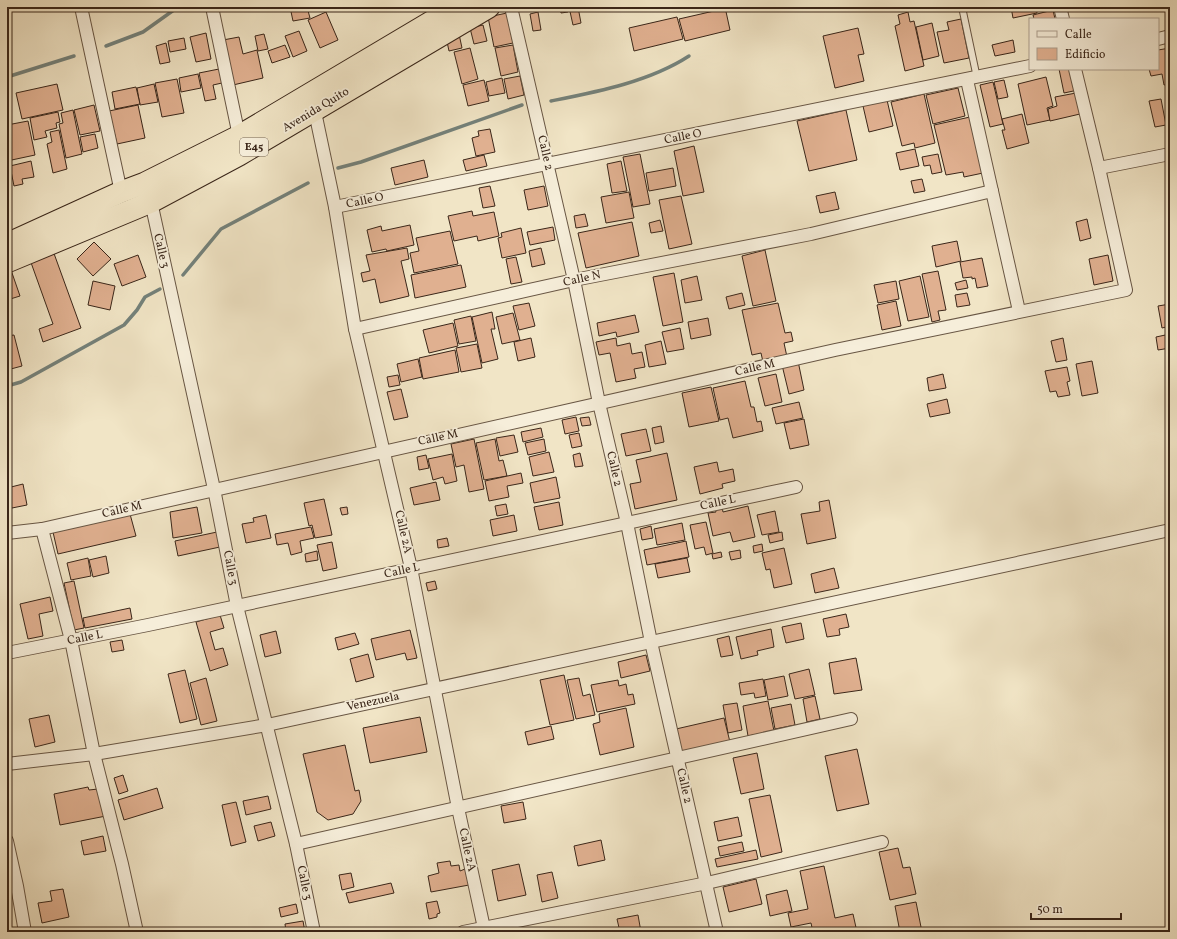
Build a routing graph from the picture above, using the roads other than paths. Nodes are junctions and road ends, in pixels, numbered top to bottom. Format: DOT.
graph roads {
  1 [pos="81,7"];
  2 [pos="212,7"];
  3 [pos="456,7"];
  4 [pos="489,7"];
  5 [pos="511,7"];
  6 [pos="962,7"];
  7 [pos="1060,7"];
  8 [pos="1063,18"];
  9 [pos="1170,36"];
  10 [pos="1159,39"];
  11 [pos="1029,66"];
  12 [pos="1075,70"];
  13 [pos="972,79"];
  14 [pos="315,112"];
  15 [pos="239,136"];
  16 [pos="1170,154"];
  17 [pos="548,163"];
  18 [pos="1099,168"];
  19 [pos="992,190"];
  20 [pos="121,192"];
  21 [pos="151,202"];
  22 [pos="335,207"];
  23 [pos="7,244"];
  24 [pos="7,262"];
  25 [pos="574,280"];
  26 [pos="1020,311"];
  27 [pos="355,329"];
  28 [pos="599,403"];
  29 [pos="384,450"];
  30 [pos="796,487"];
  31 [pos="214,489"];
  32 [pos="627,523"];
  33 [pos="42,529"];
  34 [pos="1170,530"];
  35 [pos="7,533"];
  36 [pos="412,568"];
  37 [pos="237,606"];
  38 [pos="71,640"];
  39 [pos="651,642"];
  40 [pos="7,653"];
  41 [pos="436,688"];
  42 [pos="851,719"];
  43 [pos="266,725"];
  44 [pos="94,754"];
  45 [pos="678,759"];
  46 [pos="7,764"];
  47 [pos="458,808"];
  48 [pos="7,841"];
  49 [pos="882,842"];
  50 [pos="296,844"];
  51 [pos="707,883"];
  52 [pos="12,887"];
  53 [pos="484,928"];
  54 [pos="25,932"];
  55 [pos="137,932"];
  56 [pos="314,932"];
  57 [pos="463,932"];
  58 [pos="717,932"];
  1 -- 20 [label="street"];
  2 -- 15 [label="street"];
  3 -- 15 [label="highway, Avenida Quito / E45"];
  4 -- 14 [label="highway, Avenida Quito / E45"];
  5 -- 17 [label="street, Calle 2"];
  6 -- 13 [label="lane"];
  7 -- 8 [label="street"];
  9 -- 10 [label="street"];
  11 -- 13 [label="street, Calle O"];
  12 -- 18 [label="street"];
  13 -- 17 [label="street, Calle O"];
  13 -- 19 [label="street"];
  14 -- 21 [label="highway, Avenida Quito / E45"];
  14 -- 22 [label="street, Calle 2A"];
  15 -- 20 [label="highway, Avenida Quito / E45"];
  16 -- 18 [label="street"];
  17 -- 22 [label="street, Calle O"];
  17 -- 25 [label="street, Calle 2"];
  18 -- 26 [label="street, Calle M"];
  19 -- 25 [label="street, Calle N"];
  19 -- 26 [label="street"];
  20 -- 23 [label="highway, Avenida Quito / E45"];
  21 -- 24 [label="highway, Avenida Quito / E45"];
  21 -- 31 [label="street, Calle 3"];
  22 -- 27 [label="street, Calle 2A"];
  25 -- 27 [label="street, Calle N"];
  25 -- 28 [label="street, Calle 2"];
  26 -- 28 [label="street, Calle M"];
  27 -- 29 [label="street, Calle 2A"];
  28 -- 29 [label="street, Calle M"];
  28 -- 32 [label="street, Calle 2"];
  29 -- 31 [label="street, Calle M"];
  29 -- 36 [label="street, Calle 2A"];
  30 -- 32 [label="street, Calle L"];
  31 -- 33 [label="street, Calle M"];
  31 -- 37 [label="street, Calle 3"];
  32 -- 36 [label="street, Calle L"];
  32 -- 39 [label="street, Calle 2"];
  33 -- 35 [label="street, Calle M"];
  33 -- 38 [label="street"];
  34 -- 39 [label="street, Venezuela"];
  36 -- 37 [label="street, Calle L"];
  36 -- 41 [label="street, Calle 2A"];
  37 -- 38 [label="street, Calle L"];
  37 -- 43 [label="street, Calle 3"];
  38 -- 40 [label="street, Calle L"];
  38 -- 44 [label="street"];
  39 -- 41 [label="street, Venezuela"];
  39 -- 45 [label="street, Calle 2"];
  41 -- 43 [label="street, Venezuela"];
  41 -- 47 [label="street, Calle 2A"];
  42 -- 45 [label="street"];
  43 -- 44 [label="street, Venezuela"];
  43 -- 50 [label="street, Calle 3"];
  44 -- 46 [label="street, Venezuela"];
  44 -- 55 [label="street"];
  45 -- 47 [label="street"];
  45 -- 51 [label="street, Calle 2"];
  47 -- 50 [label="street"];
  47 -- 53 [label="street, Calle 2A"];
  48 -- 52 [label="street"];
  49 -- 51 [label="street"];
  50 -- 56 [label="street, Calle 3"];
  51 -- 53 [label="street"];
  51 -- 58 [label="street, Calle 2"];
  52 -- 54 [label="street"];
  53 -- 57 [label="street"];
}
